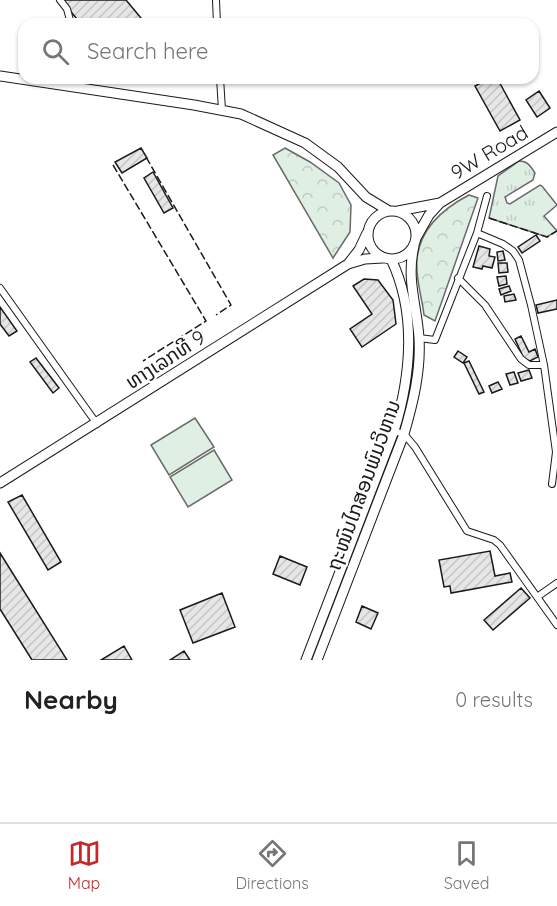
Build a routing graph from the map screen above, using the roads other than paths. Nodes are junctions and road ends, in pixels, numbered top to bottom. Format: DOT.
graph roads {
  1 [pos="60,0"];
  2 [pos="216,0"];
  3 [pos="70,18"];
  4 [pos="217,18"];
  5 [pos="0,76"];
  6 [pos="18,78"];
  7 [pos="75,84"];
  8 [pos="220,84"];
  9 [pos="222,110"];
  10 [pos="557,132"];
  11 [pos="487,196"];
  12 [pos="366,197"];
  13 [pos="440,203"];
  14 [pos="392,211"];
  15 [pos="368,229"];
  16 [pos="477,233"];
  17 [pos="415,242"];
  18 [pos="387,259"];
  19 [pos="348,264"];
  20 [pos="458,278"];
  21 [pos="0,288"];
  22 [pos="419,339"];
  23 [pos="544,365"];
  24 [pos="96,424"];
  25 [pos="399,433"];
  26 [pos="556,452"];
  27 [pos="0,483"];
  28 [pos="552,484"];
  29 [pos="557,583"];
  30 [pos="537,597"];
  31 [pos="557,625"];
  32 [pos="306,660"];
  33 [pos="317,660"];
  1 -- 3 [label="street"];
  2 -- 4 [label="street"];
  5 -- 6 [label="main road"];
  7 -- 9 [label="main road"];
  8 -- 9 [label="street"];
  9 -- 12 [label="main road"];
  10 -- 13 [label="main road, 9W Road"];
  11 -- 16 [label="street"];
  12 -- 14 [label="main road"];
  12 -- 15 [label="main road"];
  13 -- 14 [label="main road"];
  13 -- 17 [label="main road"];
  14 -- 15 [label="main road"];
  14 -- 17 [label="main road"];
  15 -- 18 [label="main road"];
  15 -- 19 [label="main road, ທາງເລກທີ 9"];
  16 -- 20 [label="street"];
  16 -- 23 [label="street"];
  17 -- 18 [label="main road"];
  17 -- 22 [label="main road, ຖະໜົນໄກສອນພົມວິຫານ"];
  18 -- 19 [label="main road, ທາງເລກທີ 9"];
  18 -- 25 [label="main road, ຖະໜົນໄກສອນພົມວິຫານ"];
  19 -- 24 [label="main road, ທາງເລກທີ 9"];
  20 -- 22 [label="street"];
  20 -- 23 [label="street"];
  21 -- 24 [label="street"];
  22 -- 25 [label="main road, ຖະໜົນໄກສອນພົມວິຫານ"];
  23 -- 26 [label="street"];
  24 -- 27 [label="main road, ທາງເລກທີ 9"];
  25 -- 30 [label="street"];
  25 -- 32 [label="main road, ຖະໜົນໄກສອນພົມວິຫານ"];
  25 -- 33 [label="main road, ຖະໜົນໄກສອນພົມວິຫານ"];
  26 -- 28 [label="street"];
  29 -- 30 [label="street"];
  30 -- 31 [label="street"];
}
